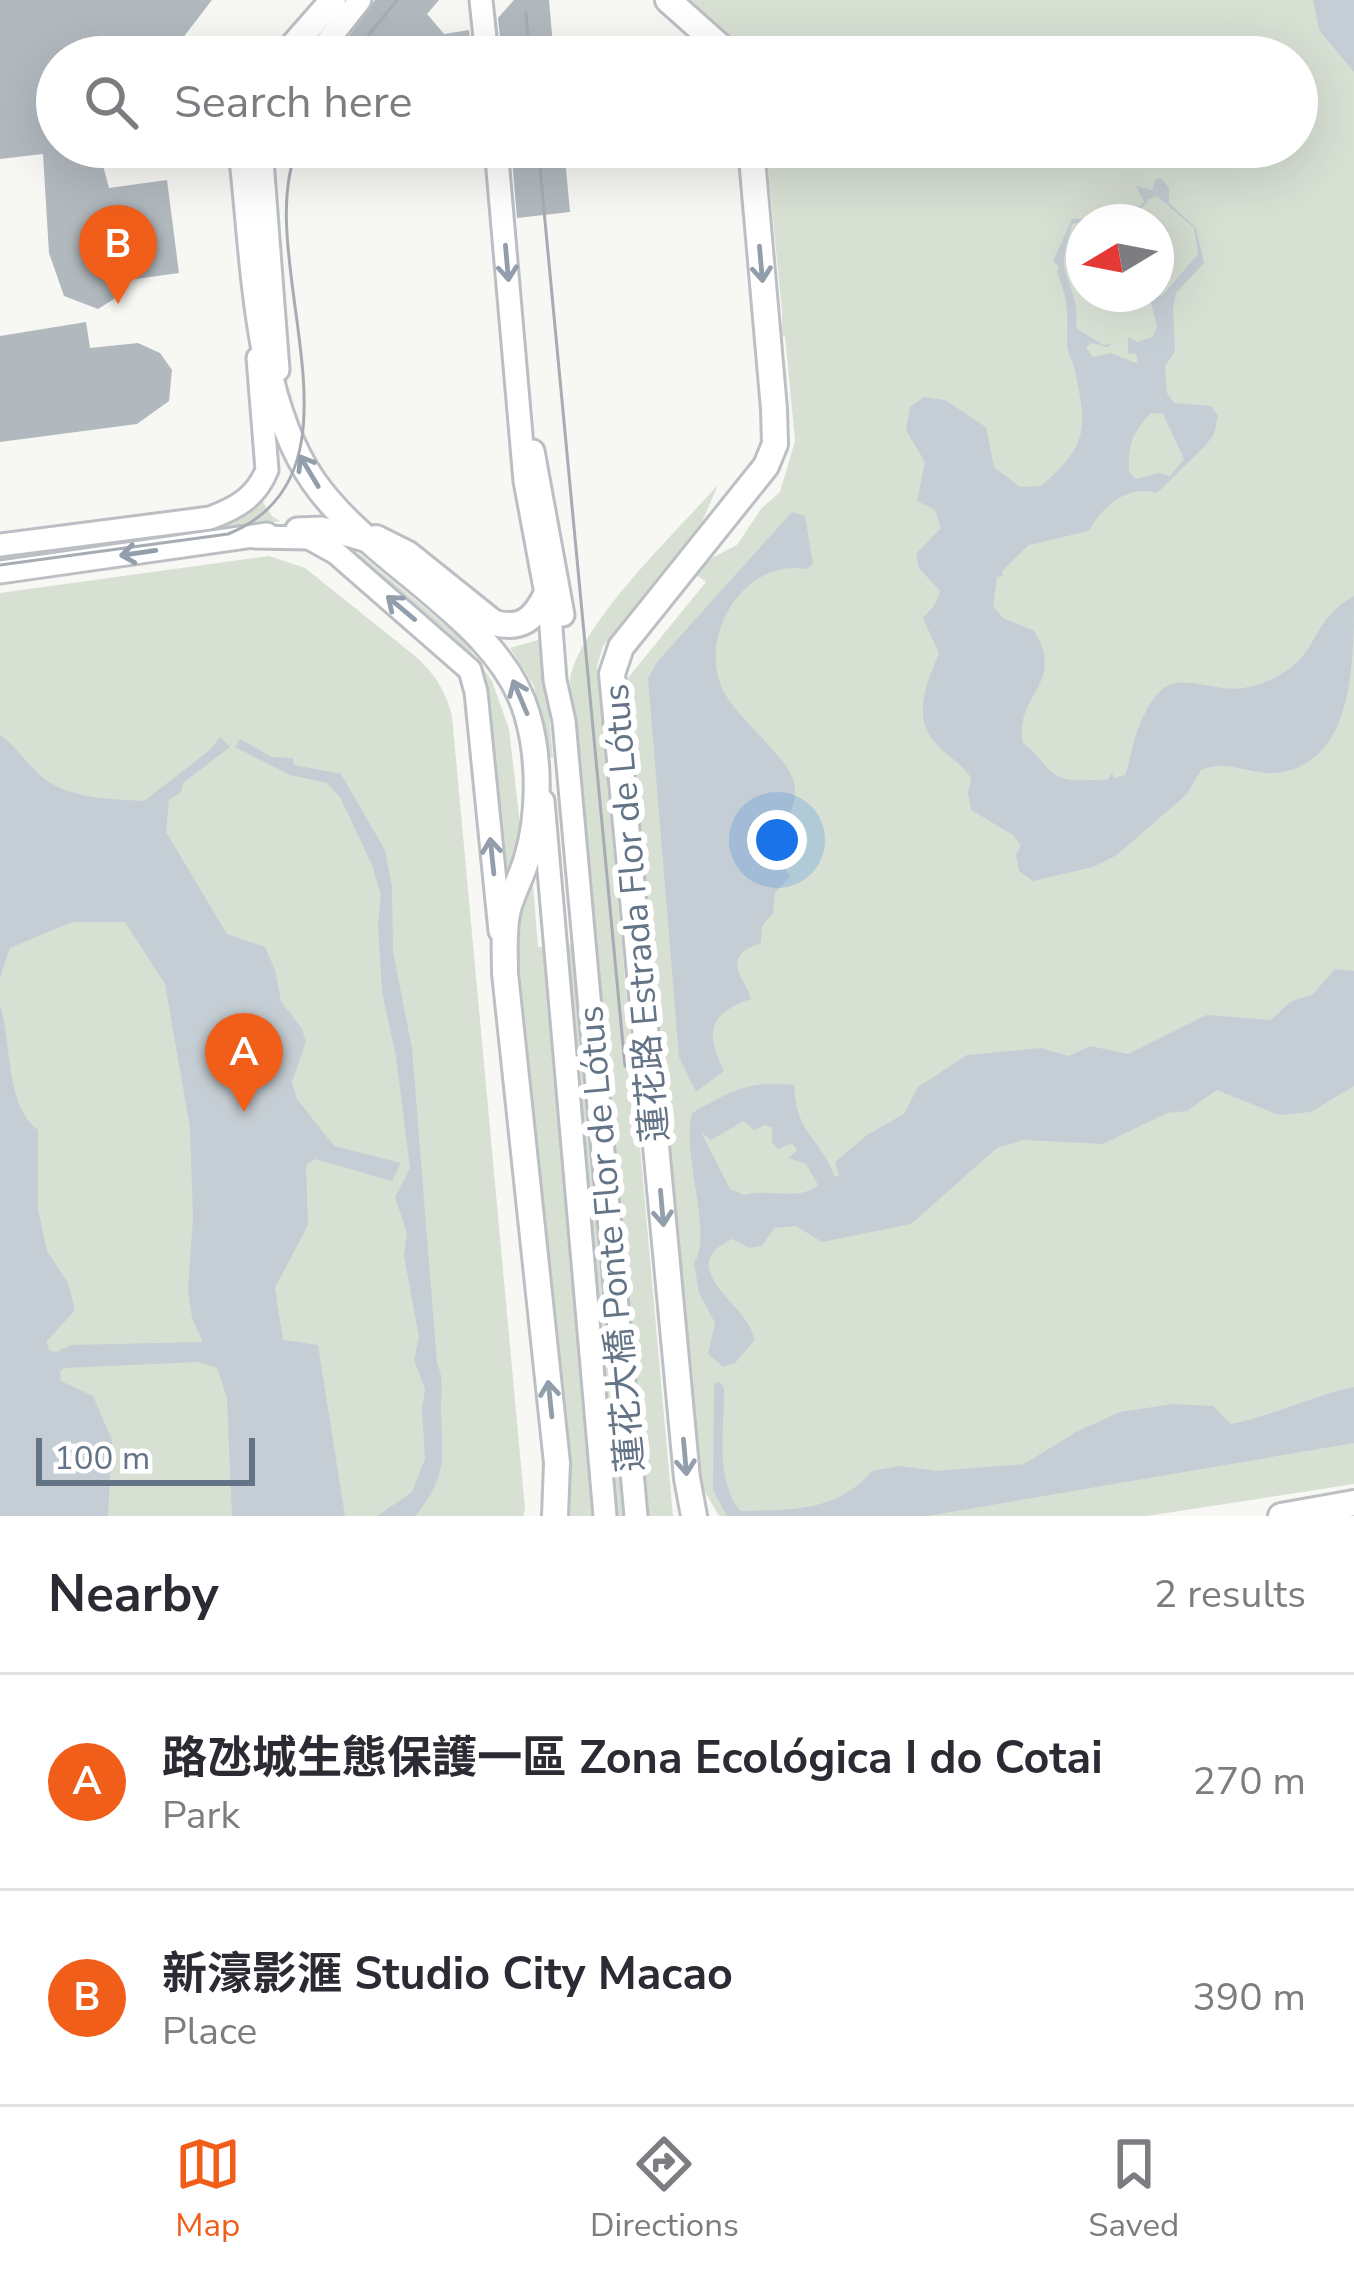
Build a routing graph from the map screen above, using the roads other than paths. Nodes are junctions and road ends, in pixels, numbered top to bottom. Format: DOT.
graph roads {
  1 [pos="333,0"];
  2 [pos="360,0"];
  3 [pos="481,0"];
  4 [pos="668,0"];
  5 [pos="301,36"];
  6 [pos="332,36"];
  7 [pos="485,36"];
  8 [pos="708,36"];
  9 [pos="243,168"];
  10 [pos="263,168"];
  11 [pos="498,168"];
  12 [pos="753,168"];
  13 [pos="262,333"];
  14 [pos="274,387"];
  15 [pos="518,393"];
  16 [pos="358,534"];
  17 [pos="254,537"];
  18 [pos="0,545"];
  19 [pos="0,572"];
  20 [pos="548,605"];
  21 [pos="482,639"];
  22 [pos="564,721"];
  23 [pos="536,766"];
  24 [pos="506,973"];
  25 [pos="1354,1503"];
  26 [pos="555,1516"];
  27 [pos="605,1516"];
  28 [pos="636,1516"];
  29 [pos="694,1516"];
  30 [pos="1281,1516"];
  1 -- 5 [label="main road"];
  2 -- 6 [label="main road"];
  3 -- 7 [label="main road"];
  4 -- 8 [label="main road"];
  9 -- 13 [label="main road"];
  10 -- 14 [label="main road"];
  11 -- 15 [label="main road, one-way"];
  12 -- 29 [label="main road, 蓮花路 Estrada Flor de Lótus, one-way"];
  13 -- 14 [label="main road"];
  13 -- 18 [label="main road"];
  16 -- 14 [label="main road, one-way"];
  15 -- 20 [label="main road"];
  15 -- 22 [label="main road"];
  16 -- 17 [label="main road"];
  16 -- 20 [label="main road"];
  16 -- 21 [label="main road"];
  17 -- 19 [label="main road, one-way"];
  24 -- 17 [label="main road, one-way"];
  20 -- 21 [label="main road"];
  20 -- 22 [label="main road"];
  23 -- 21 [label="main road, one-way"];
  22 -- 28 [label="main road, 蓮花大橋 Ponte Flor de Lótus"];
  23 -- 24 [label="main road"];
  23 -- 27 [label="main road, 蓮花大橋 Ponte Flor de Lótus"];
  26 -- 24 [label="main road, one-way"];
  25 -- 30 [label="main road"];
}
